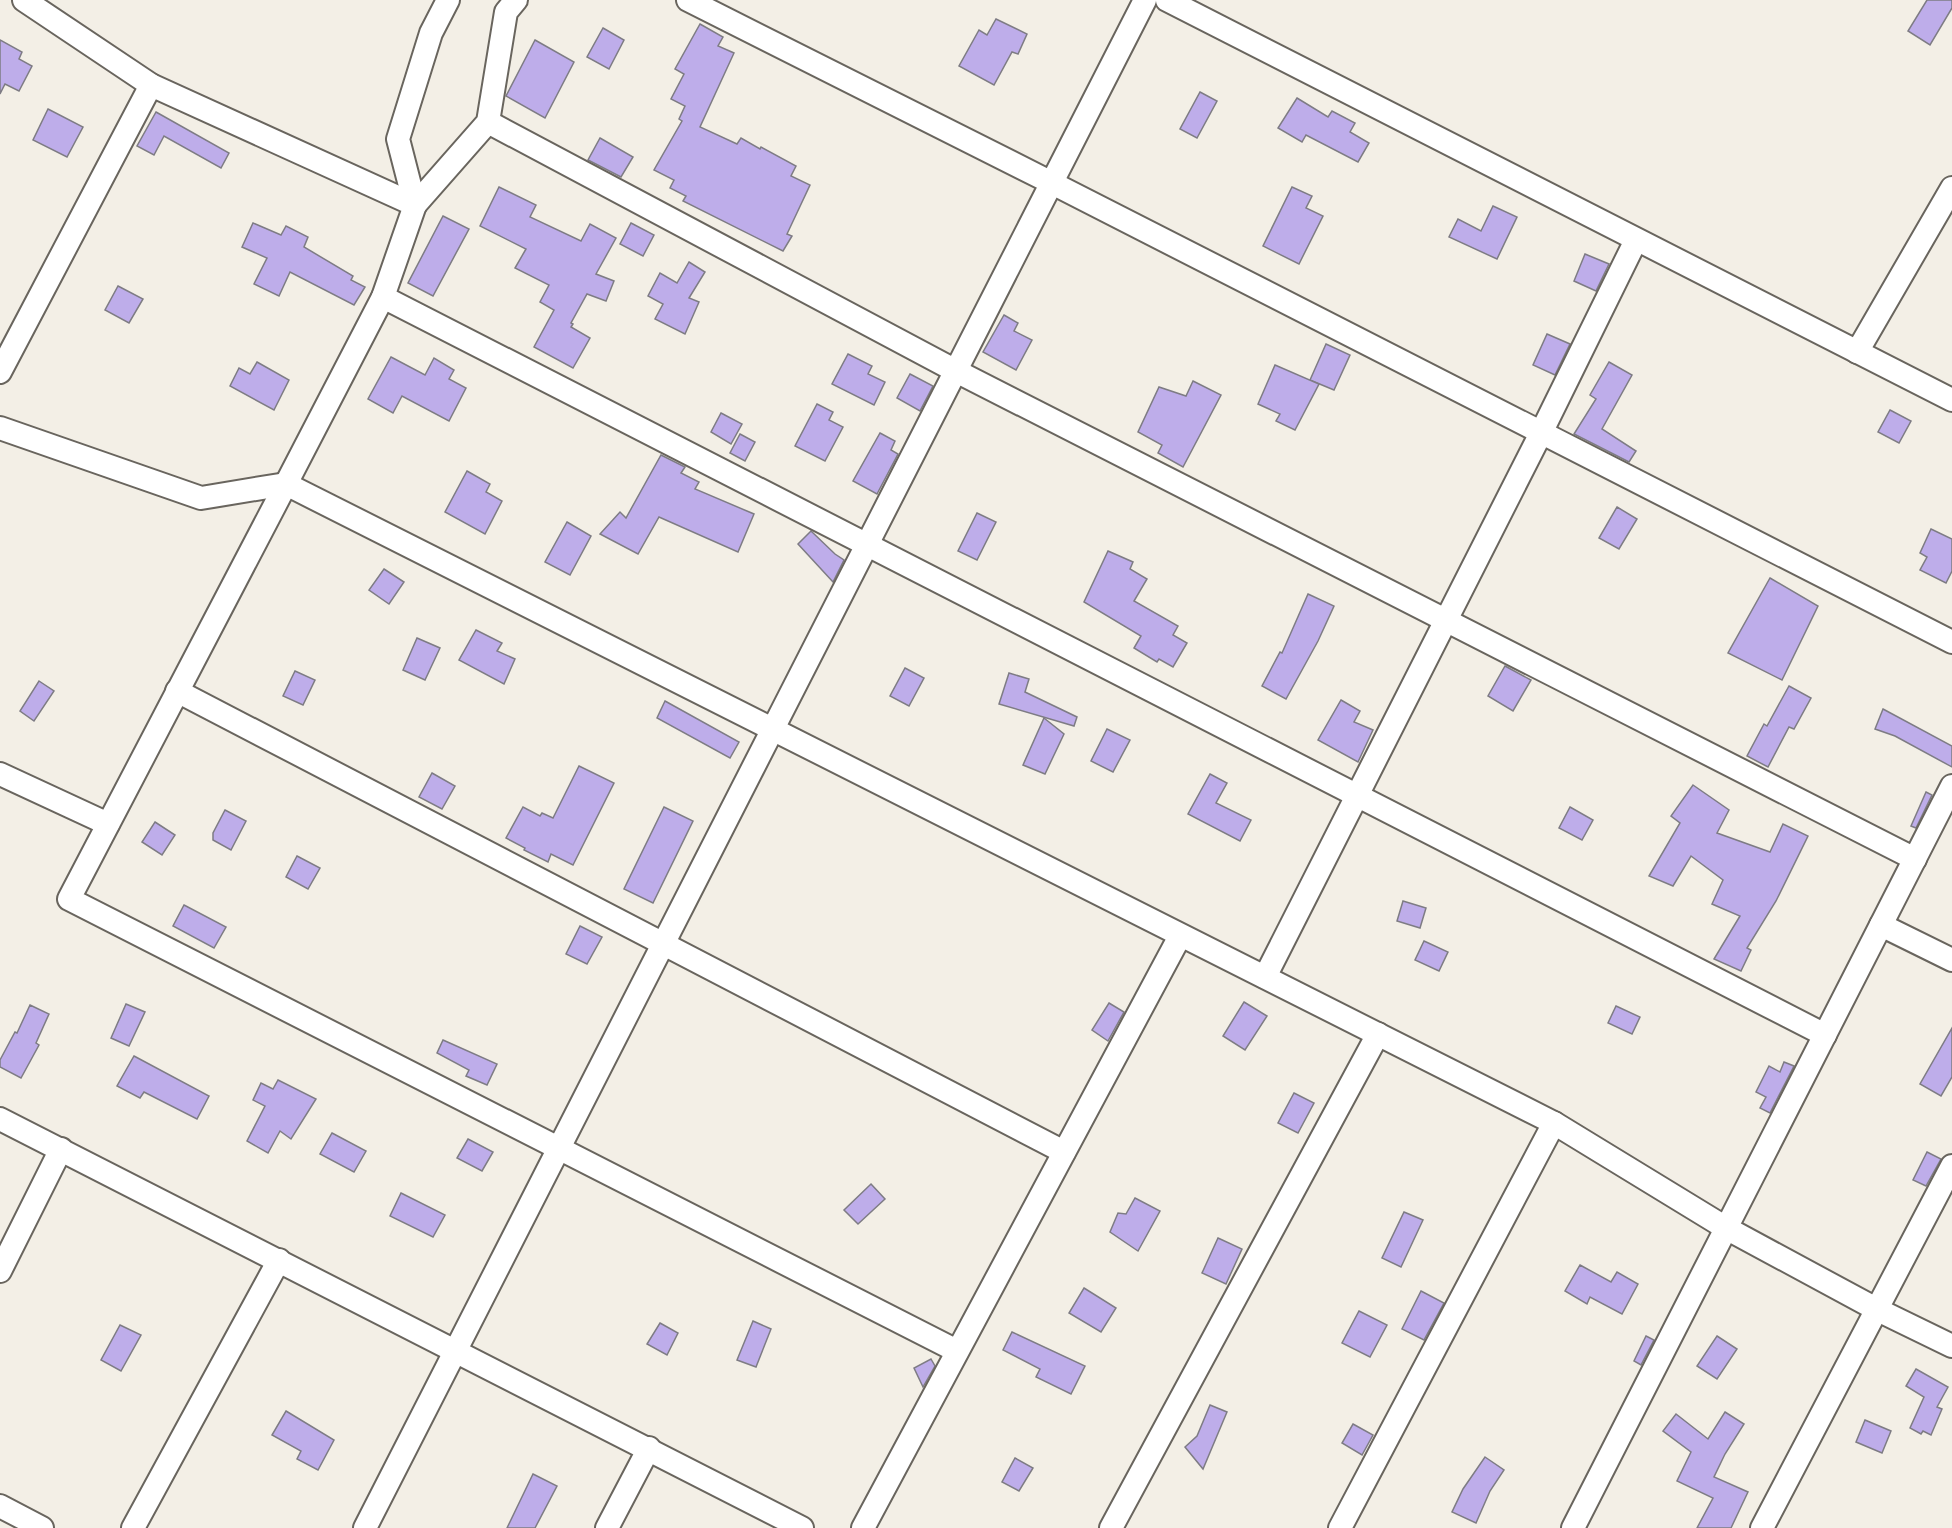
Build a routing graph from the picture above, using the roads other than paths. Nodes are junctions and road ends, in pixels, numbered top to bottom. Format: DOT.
graph roads {
  1 [pos="24,0"];
  2 [pos="448,0"];
  3 [pos="516,0"];
  4 [pos="688,0"];
  5 [pos="1145,0"];
  6 [pos="1167,0"];
  7 [pos="151,85"];
  8 [pos="488,122"];
  9 [pos="1052,183"];
  10 [pos="1952,188"];
  11 [pos="415,205"];
  12 [pos="1636,240"];
  13 [pos="382,297"];
  14 [pos="1857,352"];
  15 [pos="956,371"];
  16 [pos="0,372"];
  17 [pos="1952,400"];
  18 [pos="0,428"];
  19 [pos="1541,433"];
  20 [pos="286,484"];
  21 [pos="867,545"];
  22 [pos="1445,622"];
  23 [pos="1952,642"];
  24 [pos="177,691"];
  25 [pos="773,729"];
  26 [pos="0,774"];
  27 [pos="1952,786"];
  28 [pos="1356,796"];
  29 [pos="108,824"];
  30 [pos="1915,859"];
  31 [pos="1881,925"];
  32 [pos="1180,936"];
  33 [pos="664,943"];
  34 [pos="1952,960"];
  35 [pos="1264,976"];
  36 [pos="1378,1034"];
  37 [pos="1825,1035"];
  38 [pos="0,1119"];
  39 [pos="1554,1122"];
  40 [pos="559,1148"];
  41 [pos="61,1149"];
  42 [pos="1064,1152"];
  43 [pos="1952,1166"];
  44 [pos="1726,1228"];
  45 [pos="279,1260"];
  46 [pos="0,1271"];
  47 [pos="1878,1310"];
  48 [pos="1952,1346"];
  49 [pos="456,1350"];
  50 [pos="957,1351"];
  51 [pos="649,1448"];
  52 [pos="0,1506"];
  53 [pos="42,1528"];
  54 [pos="133,1528"];
  55 [pos="365,1528"];
  56 [pos="607,1528"];
  57 [pos="802,1528"];
  58 [pos="863,1528"];
  59 [pos="1111,1528"];
  60 [pos="1340,1528"];
  61 [pos="1573,1528"];
  62 [pos="1762,1528"];
  1 -- 7 [label="street"];
  2 -- 11 [label="street"];
  3 -- 8 [label="street"];
  4 -- 9 [label="street"];
  5 -- 9 [label="street"];
  6 -- 12 [label="street"];
  7 -- 11 [label="street"];
  7 -- 16 [label="street"];
  8 -- 11 [label="street"];
  8 -- 15 [label="street"];
  9 -- 15 [label="street"];
  9 -- 19 [label="street"];
  10 -- 14 [label="street"];
  11 -- 13 [label="street"];
  12 -- 14 [label="street"];
  12 -- 19 [label="street"];
  13 -- 20 [label="street"];
  13 -- 21 [label="street"];
  14 -- 17 [label="street"];
  15 -- 21 [label="street"];
  15 -- 22 [label="street"];
  18 -- 20 [label="street"];
  19 -- 22 [label="street"];
  19 -- 23 [label="street"];
  20 -- 24 [label="street"];
  20 -- 25 [label="street"];
  21 -- 25 [label="street"];
  21 -- 28 [label="street"];
  22 -- 28 [label="street"];
  22 -- 30 [label="street"];
  24 -- 29 [label="street"];
  24 -- 33 [label="street"];
  25 -- 32 [label="street"];
  25 -- 33 [label="street"];
  26 -- 29 [label="street"];
  27 -- 30 [label="street"];
  28 -- 35 [label="street"];
  28 -- 37 [label="street"];
  29 -- 40 [label="street"];
  30 -- 31 [label="street"];
  31 -- 34 [label="street"];
  31 -- 37 [label="street"];
  32 -- 35 [label="street"];
  32 -- 42 [label="street"];
  33 -- 40 [label="street"];
  33 -- 42 [label="street"];
  35 -- 36 [label="street"];
  36 -- 39 [label="street"];
  36 -- 59 [label="street"];
  37 -- 44 [label="street"];
  38 -- 41 [label="street"];
  39 -- 44 [label="street"];
  39 -- 60 [label="street"];
  40 -- 49 [label="street"];
  40 -- 50 [label="street"];
  41 -- 45 [label="street"];
  41 -- 46 [label="street"];
  42 -- 50 [label="street"];
  43 -- 47 [label="street"];
  44 -- 47 [label="street"];
  44 -- 61 [label="street"];
  45 -- 49 [label="street"];
  45 -- 54 [label="street"];
  47 -- 48 [label="street"];
  47 -- 62 [label="street"];
  49 -- 51 [label="street"];
  49 -- 55 [label="street"];
  50 -- 58 [label="street"];
  51 -- 56 [label="street"];
  51 -- 57 [label="street"];
  52 -- 53 [label="street"];
}
